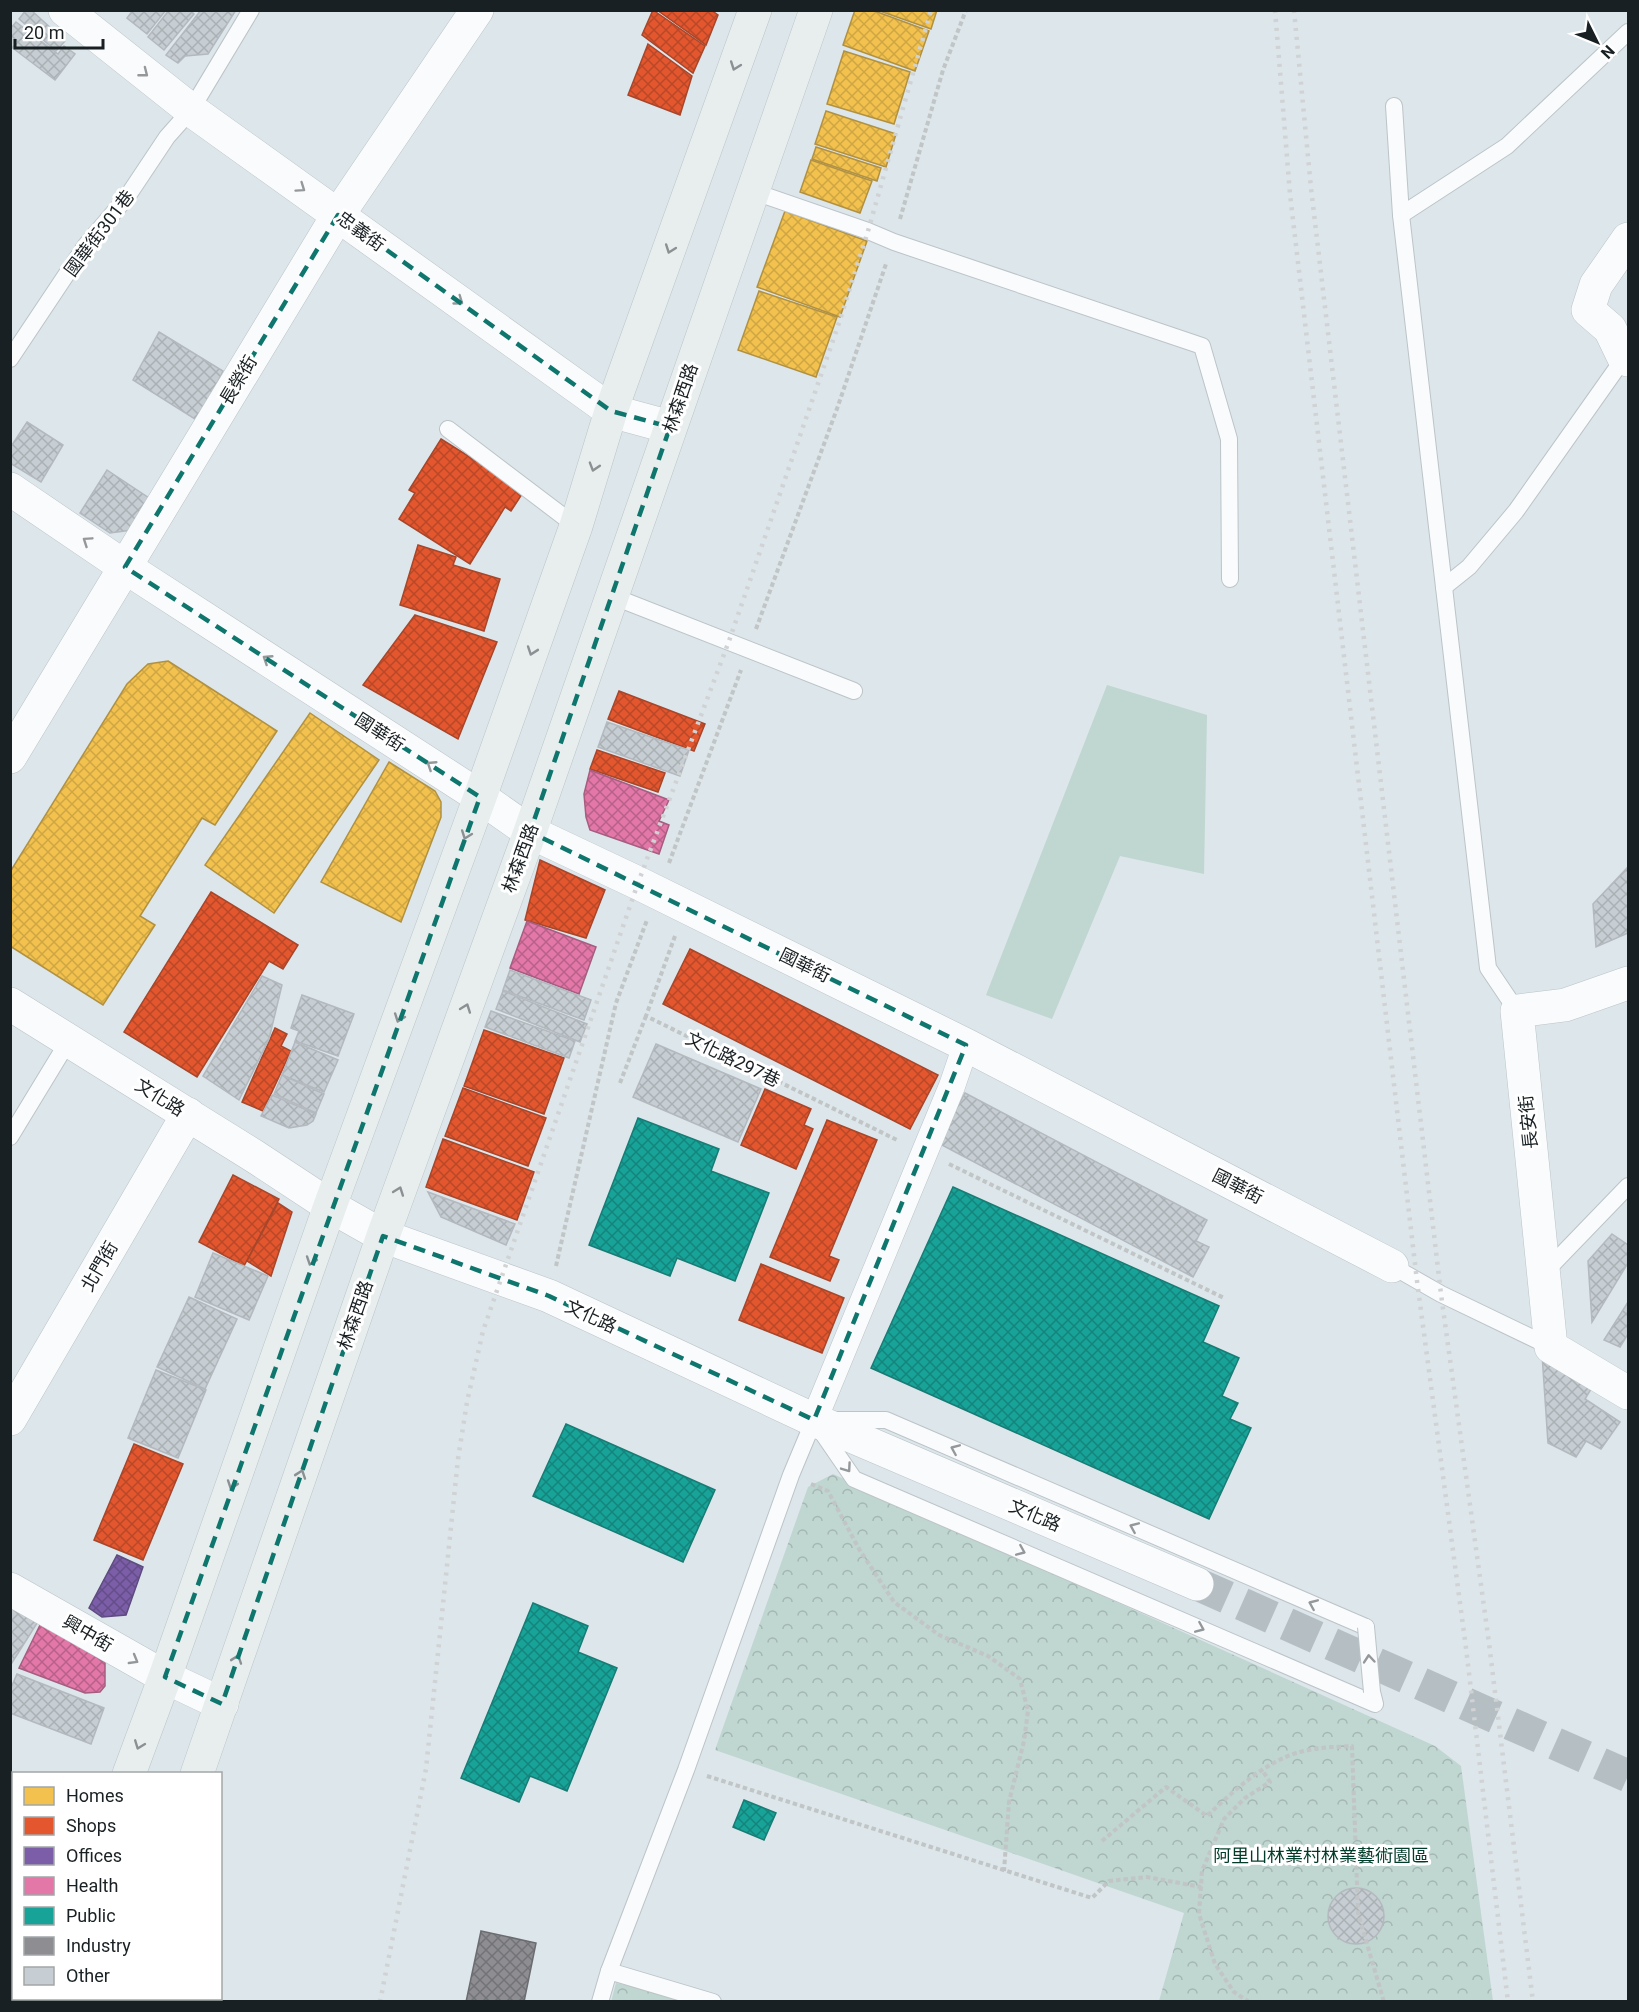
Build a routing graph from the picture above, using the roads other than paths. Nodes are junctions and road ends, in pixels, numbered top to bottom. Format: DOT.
graph roads {
  1 [pos="65,10"];
  2 [pos="251,10"];
  3 [pos="477,10"];
  4 [pos="755,10"];
  5 [pos="816,10"];
  6 [pos="1629,32"];
  7 [pos="1394,106"];
  8 [pos="191,110"];
  9 [pos="752,191"];
  10 [pos="338,214"];
  11 [pos="1401,215"];
  12 [pos="1629,238"];
  13 [pos="10,358"];
  14 [pos="1626,359"];
  15 [pos="611,411"];
  16 [pos="670,427"];
  17 [pos="448,429"];
  18 [pos="10,489"];
  19 [pos="576,526"];
  20 [pos="125,567"];
  21 [pos="1230,579"];
  22 [pos="1444,587"];
  23 [pos="612,596"];
  24 [pos="854,691"];
  25 [pos="10,757"];
  26 [pos="480,797"];
  27 [pos="530,832"];
  28 [pos="1629,983"];
  29 [pos="10,1004"];
  30 [pos="1516,1011"];
  31 [pos="69,1040"];
  32 [pos="966,1044"];
  33 [pos="188,1114"];
  34 [pos="10,1137"];
  35 [pos="1629,1186"];
  36 [pos="330,1206"];
  37 [pos="383,1236"];
  38 [pos="1392,1266"];
  39 [pos="1544,1273"];
  40 [pos="1551,1347"];
  41 [pos="1629,1393"];
  42 [pos="10,1419"];
  43 [pos="814,1420"];
  44 [pos="1197,1584"];
  45 [pos="10,1589"];
  46 [pos="165,1677"];
  47 [pos="222,1704"];
  48 [pos="129,1772"];
  49 [pos="197,1772"];
  50 [pos="609,1971"];
  51 [pos="600,2001"];
  52 [pos="713,2001"];
  1 -- 8 [label="street, 忠義街, one-way"];
  2 -- 8 [label="lane, 國華街301巷"];
  3 -- 10 [label="street, 長榮街"];
  4 -- 15 [label="main road, one-way"];
  5 -- 9 [label="main road, 林森西路"];
  6 -- 11 [label="lane"];
  7 -- 11 [label="lane"];
  8 -- 10 [label="street, 忠義街, one-way"];
  8 -- 13 [label="lane, 國華街301巷"];
  9 -- 16 [label="main road, 林森西路"];
  9 -- 21 [label="lane"];
  10 -- 15 [label="street, 忠義街, one-way"];
  10 -- 20 [label="street, 長榮街"];
  11 -- 22 [label="lane"];
  12 -- 14 [label="street"];
  14 -- 22 [label="lane"];
  15 -- 16 [label="street, 忠義街"];
  15 -- 19 [label="main road, one-way"];
  16 -- 23 [label="main road, 林森西路"];
  17 -- 19 [label="lane"];
  20 -- 18 [label="street, 國華街, one-way"];
  19 -- 26 [label="main road, one-way"];
  20 -- 25 [label="street, 長榮街"];
  26 -- 20 [label="street, 國華街, one-way"];
  22 -- 30 [label="lane"];
  23 -- 24 [label="lane"];
  23 -- 27 [label="main road, 林森西路"];
  26 -- 27 [label="street, 國華街"];
  26 -- 36 [label="main road, one-way"];
  27 -- 32 [label="street, 國華街"];
  37 -- 27 [label="main road, 林森西路, one-way"];
  28 -- 30 [label="street"];
  29 -- 31 [label="street, 文化路"];
  30 -- 39 [label="street, 長安街"];
  31 -- 33 [label="street, 文化路"];
  31 -- 34 [label="lane"];
  32 -- 38 [label="street, 國華街"];
  32 -- 43 [label="street"];
  33 -- 36 [label="street, 文化路"];
  33 -- 42 [label="street, 北門街"];
  35 -- 39 [label="lane"];
  36 -- 37 [label="street, 文化路"];
  36 -- 46 [label="main road, one-way"];
  37 -- 43 [label="street, 文化路"];
  47 -- 37 [label="main road, 林森西路, one-way"];
  38 -- 40 [label="lane, 國華街"];
  39 -- 40 [label="street, 長安街"];
  40 -- 41 [label="street, 國華街"];
  43 -- 43 [label="lane, one-way, bridge"];
  43 -- 44 [label="street, 文化路"];
  43 -- 50 [label="lane"];
  45 -- 46 [label="street, 興中街, one-way"];
  46 -- 47 [label="street"];
  46 -- 48 [label="main road, one-way"];
  47 -- 49 [label="main road, 林森西路"];
  50 -- 51 [label="lane"];
  50 -- 52 [label="lane"];
}
